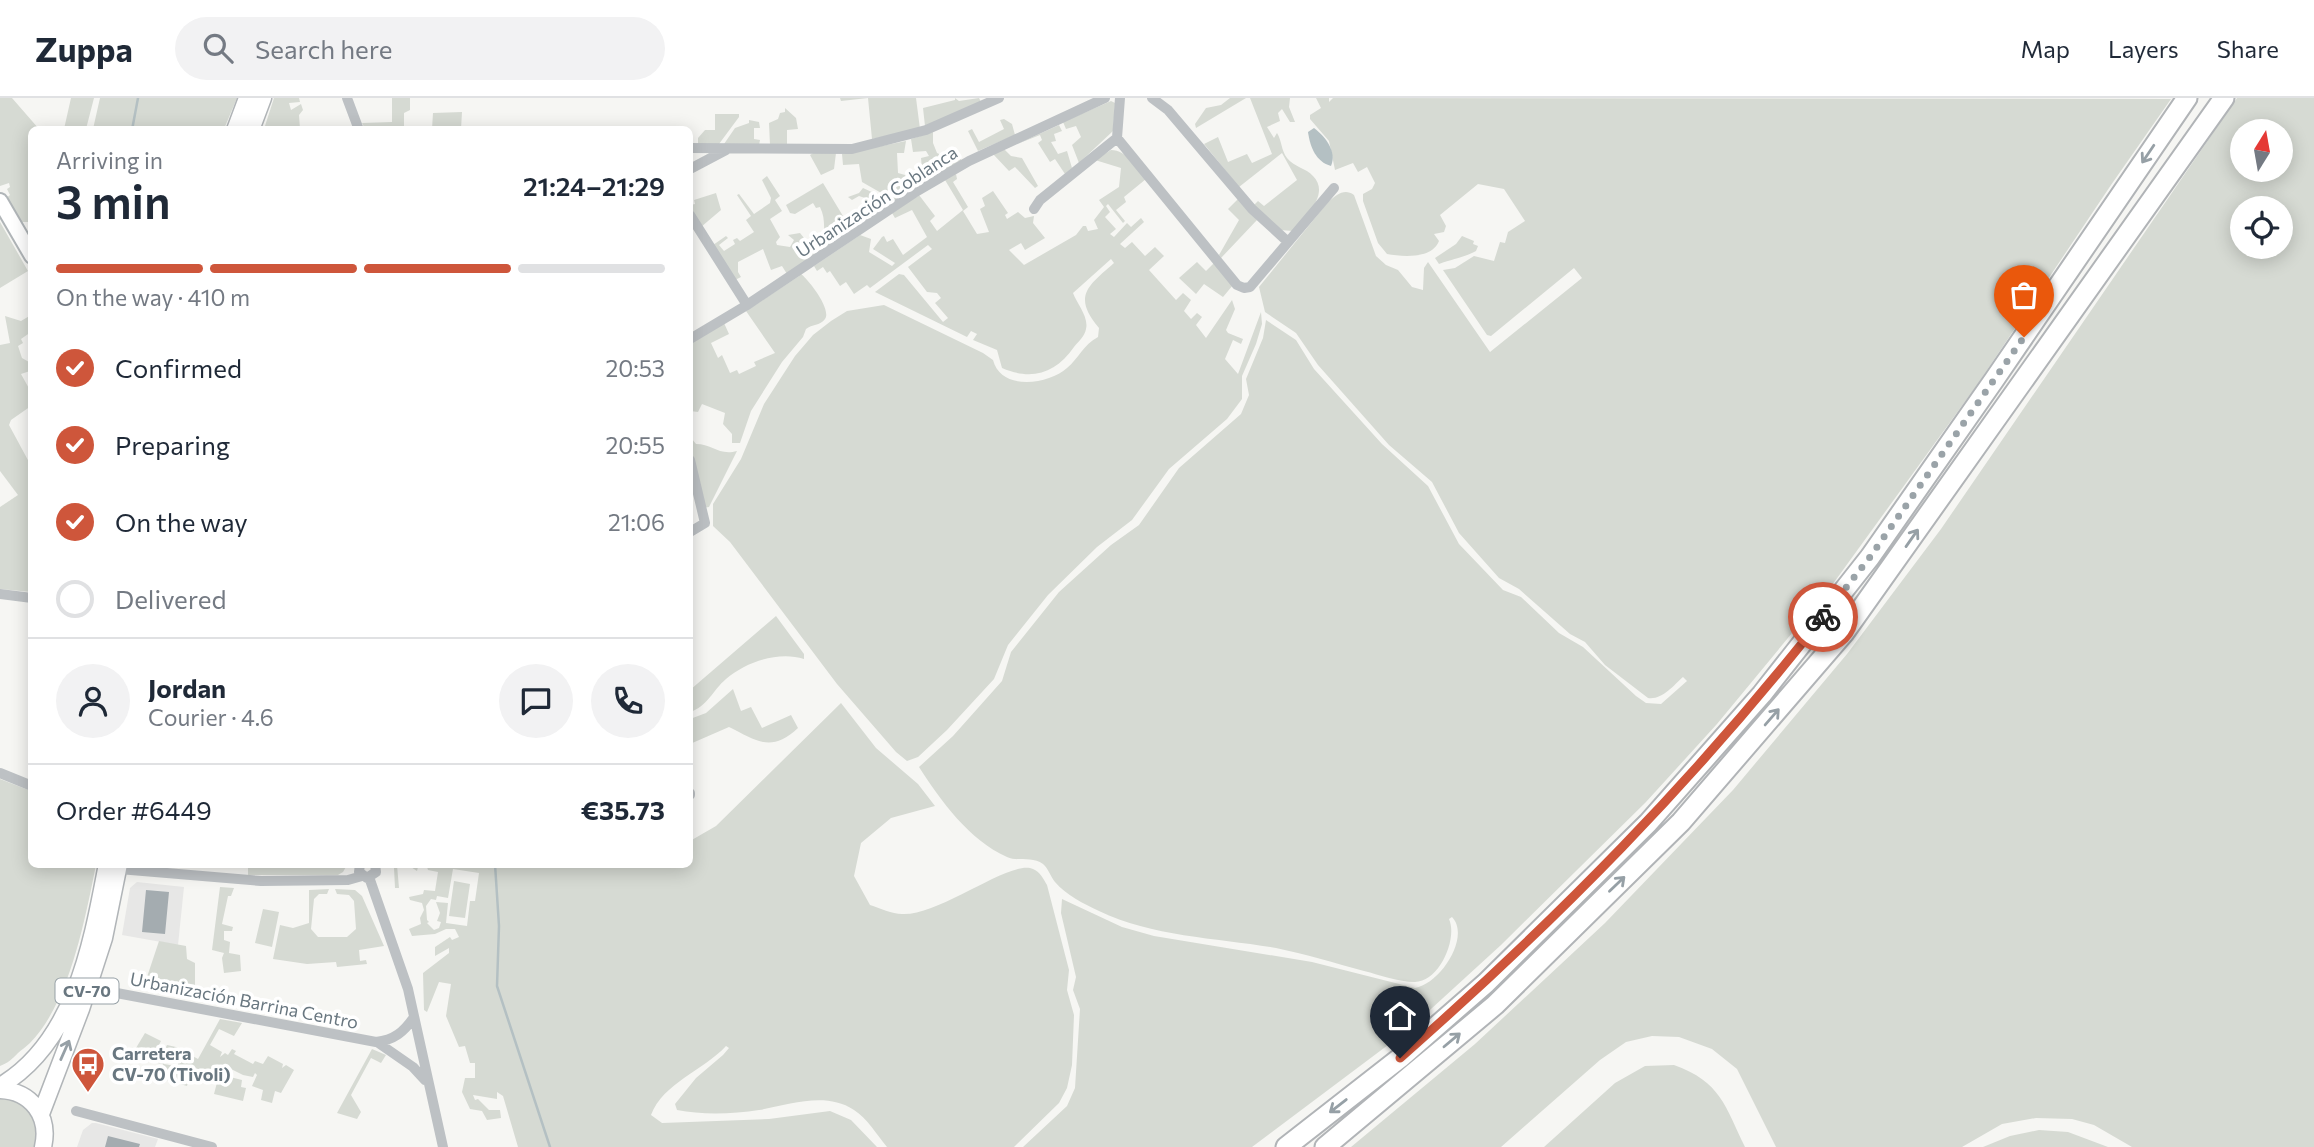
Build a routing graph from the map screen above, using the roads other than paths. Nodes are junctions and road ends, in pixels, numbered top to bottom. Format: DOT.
graph roads {
  1 [pos="247,98"];
  2 [pos="263,98"];
  3 [pos="347,98"];
  4 [pos="999,98"];
  5 [pos="1105,98"];
  6 [pos="1120,98"];
  7 [pos="1152,98"];
  8 [pos="2187,98"];
  9 [pos="2224,98"];
  10 [pos="236,126"];
  11 [pos="252,126"];
  12 [pos="358,126"];
  13 [pos="1117,138"];
  14 [pos="693,148"];
  15 [pos="729,149"];
  16 [pos="693,167"];
  17 [pos="1334,188"];
  18 [pos="0,201"];
  19 [pos="1034,209"];
  20 [pos="693,220"];
  21 [pos="1288,242"];
  22 [pos="28,249"];
  23 [pos="747,305"];
  24 [pos="693,337"];
  25 [pos="693,473"];
  26 [pos="693,530"];
  27 [pos="0,594"];
  28 [pos="28,598"];
  29 [pos="0,773"];
  30 [pos="28,784"];
  31 [pos="114,868"];
  32 [pos="115,868"];
  33 [pos="134,868"];
  34 [pos="360,868"];
  35 [pos="375,868"];
  36 [pos="365,877"];
  37 [pos="106,990"];
  38 [pos="414,1017"];
  39 [pos="376,1042"];
  40 [pos="427,1083"];
  41 [pos="0,1088"];
  42 [pos="76,1111"];
  43 [pos="41,1114"];
  44 [pos="43,1147"];
  45 [pos="212,1147"];
  46 [pos="443,1147"];
  47 [pos="1286,1147"];
  48 [pos="1325,1147"];
  1 -- 10 [label="main road"];
  2 -- 11 [label="main road"];
  3 -- 12 [label="street"];
  4 -- 15 [label="street, Urbanización Coblanca"];
  5 -- 23 [label="street, Urbanización Coblanca"];
  6 -- 13 [label="street"];
  7 -- 21 [label="street"];
  8 -- 47 [label="highway, one-way"];
  48 -- 9 [label="highway, one-way"];
  13 -- 19 [label="street"];
  13 -- 21 [label="street"];
  14 -- 15 [label="street, Urbanización Coblanca"];
  15 -- 16 [label="street, Urbanización Coblanca"];
  17 -- 21 [label="street"];
  18 -- 22 [label="main road"];
  20 -- 23 [label="street"];
  23 -- 24 [label="street, Urbanización Coblanca"];
  25 -- 26 [label="street"];
  27 -- 28 [label="street"];
  29 -- 30 [label="street"];
  31 -- 41 [label="main road, CV-70"];
  43 -- 32 [label="main road, CV-70, one-way"];
  33 -- 36 [label="street"];
  34 -- 36 [label="street"];
  35 -- 36 [label="street"];
  36 -- 38 [label="street"];
  37 -- 39 [label="street, Urbanización Barrina Centro"];
  38 -- 39 [label="street, Urbanización Barrina Centro"];
  38 -- 40 [label="street"];
  39 -- 40 [label="street, Urbanización Barrina Centro"];
  40 -- 46 [label="street"];
  41 -- 43 [label="main road, CV-70"];
  42 -- 45 [label="street"];
  43 -- 44 [label="main road, CV-70"];
}
